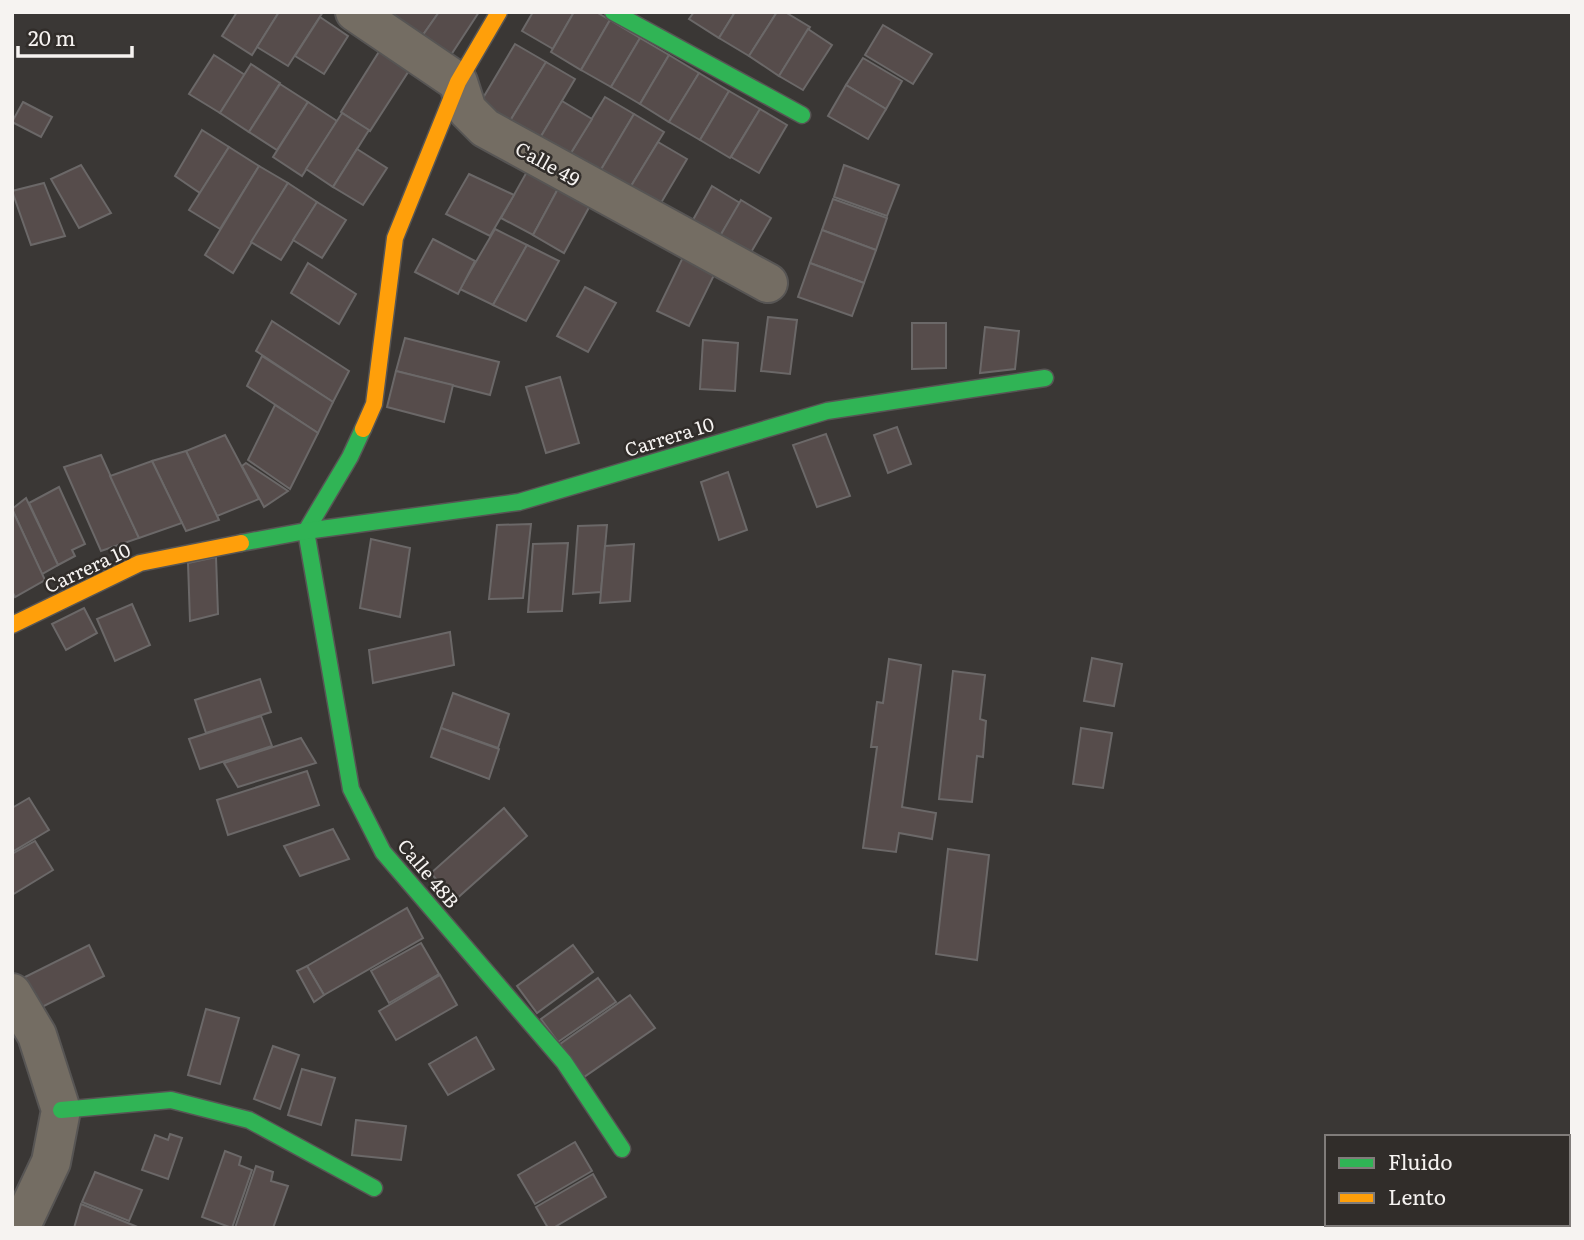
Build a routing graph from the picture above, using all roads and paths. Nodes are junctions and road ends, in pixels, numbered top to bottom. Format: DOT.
graph roads {
  1 [pos="355,12"];
  2 [pos="499,12"];
  3 [pos="613,12"];
  4 [pos="458,82"];
  5 [pos="802,116"];
  6 [pos="768,283"];
  7 [pos="1045,378"];
  8 [pos="306,531"];
  9 [pos="12,625"];
  10 [pos="12,993"];
  11 [pos="61,1110"];
  12 [pos="622,1149"];
  13 [pos="374,1188"];
  14 [pos="20,1228"];
  1 -- 4 [label="street"];
  2 -- 4 [label="street"];
  3 -- 5 [label="street"];
  4 -- 6 [label="street, Calle 49"];
  4 -- 8 [label="street"];
  7 -- 8 [label="street, Carrera 10"];
  8 -- 9 [label="street, Carrera 10"];
  8 -- 12 [label="street, Calle 48B"];
  10 -- 11 [label="street"];
  11 -- 13 [label="street"];
  11 -- 14 [label="street"];
}
